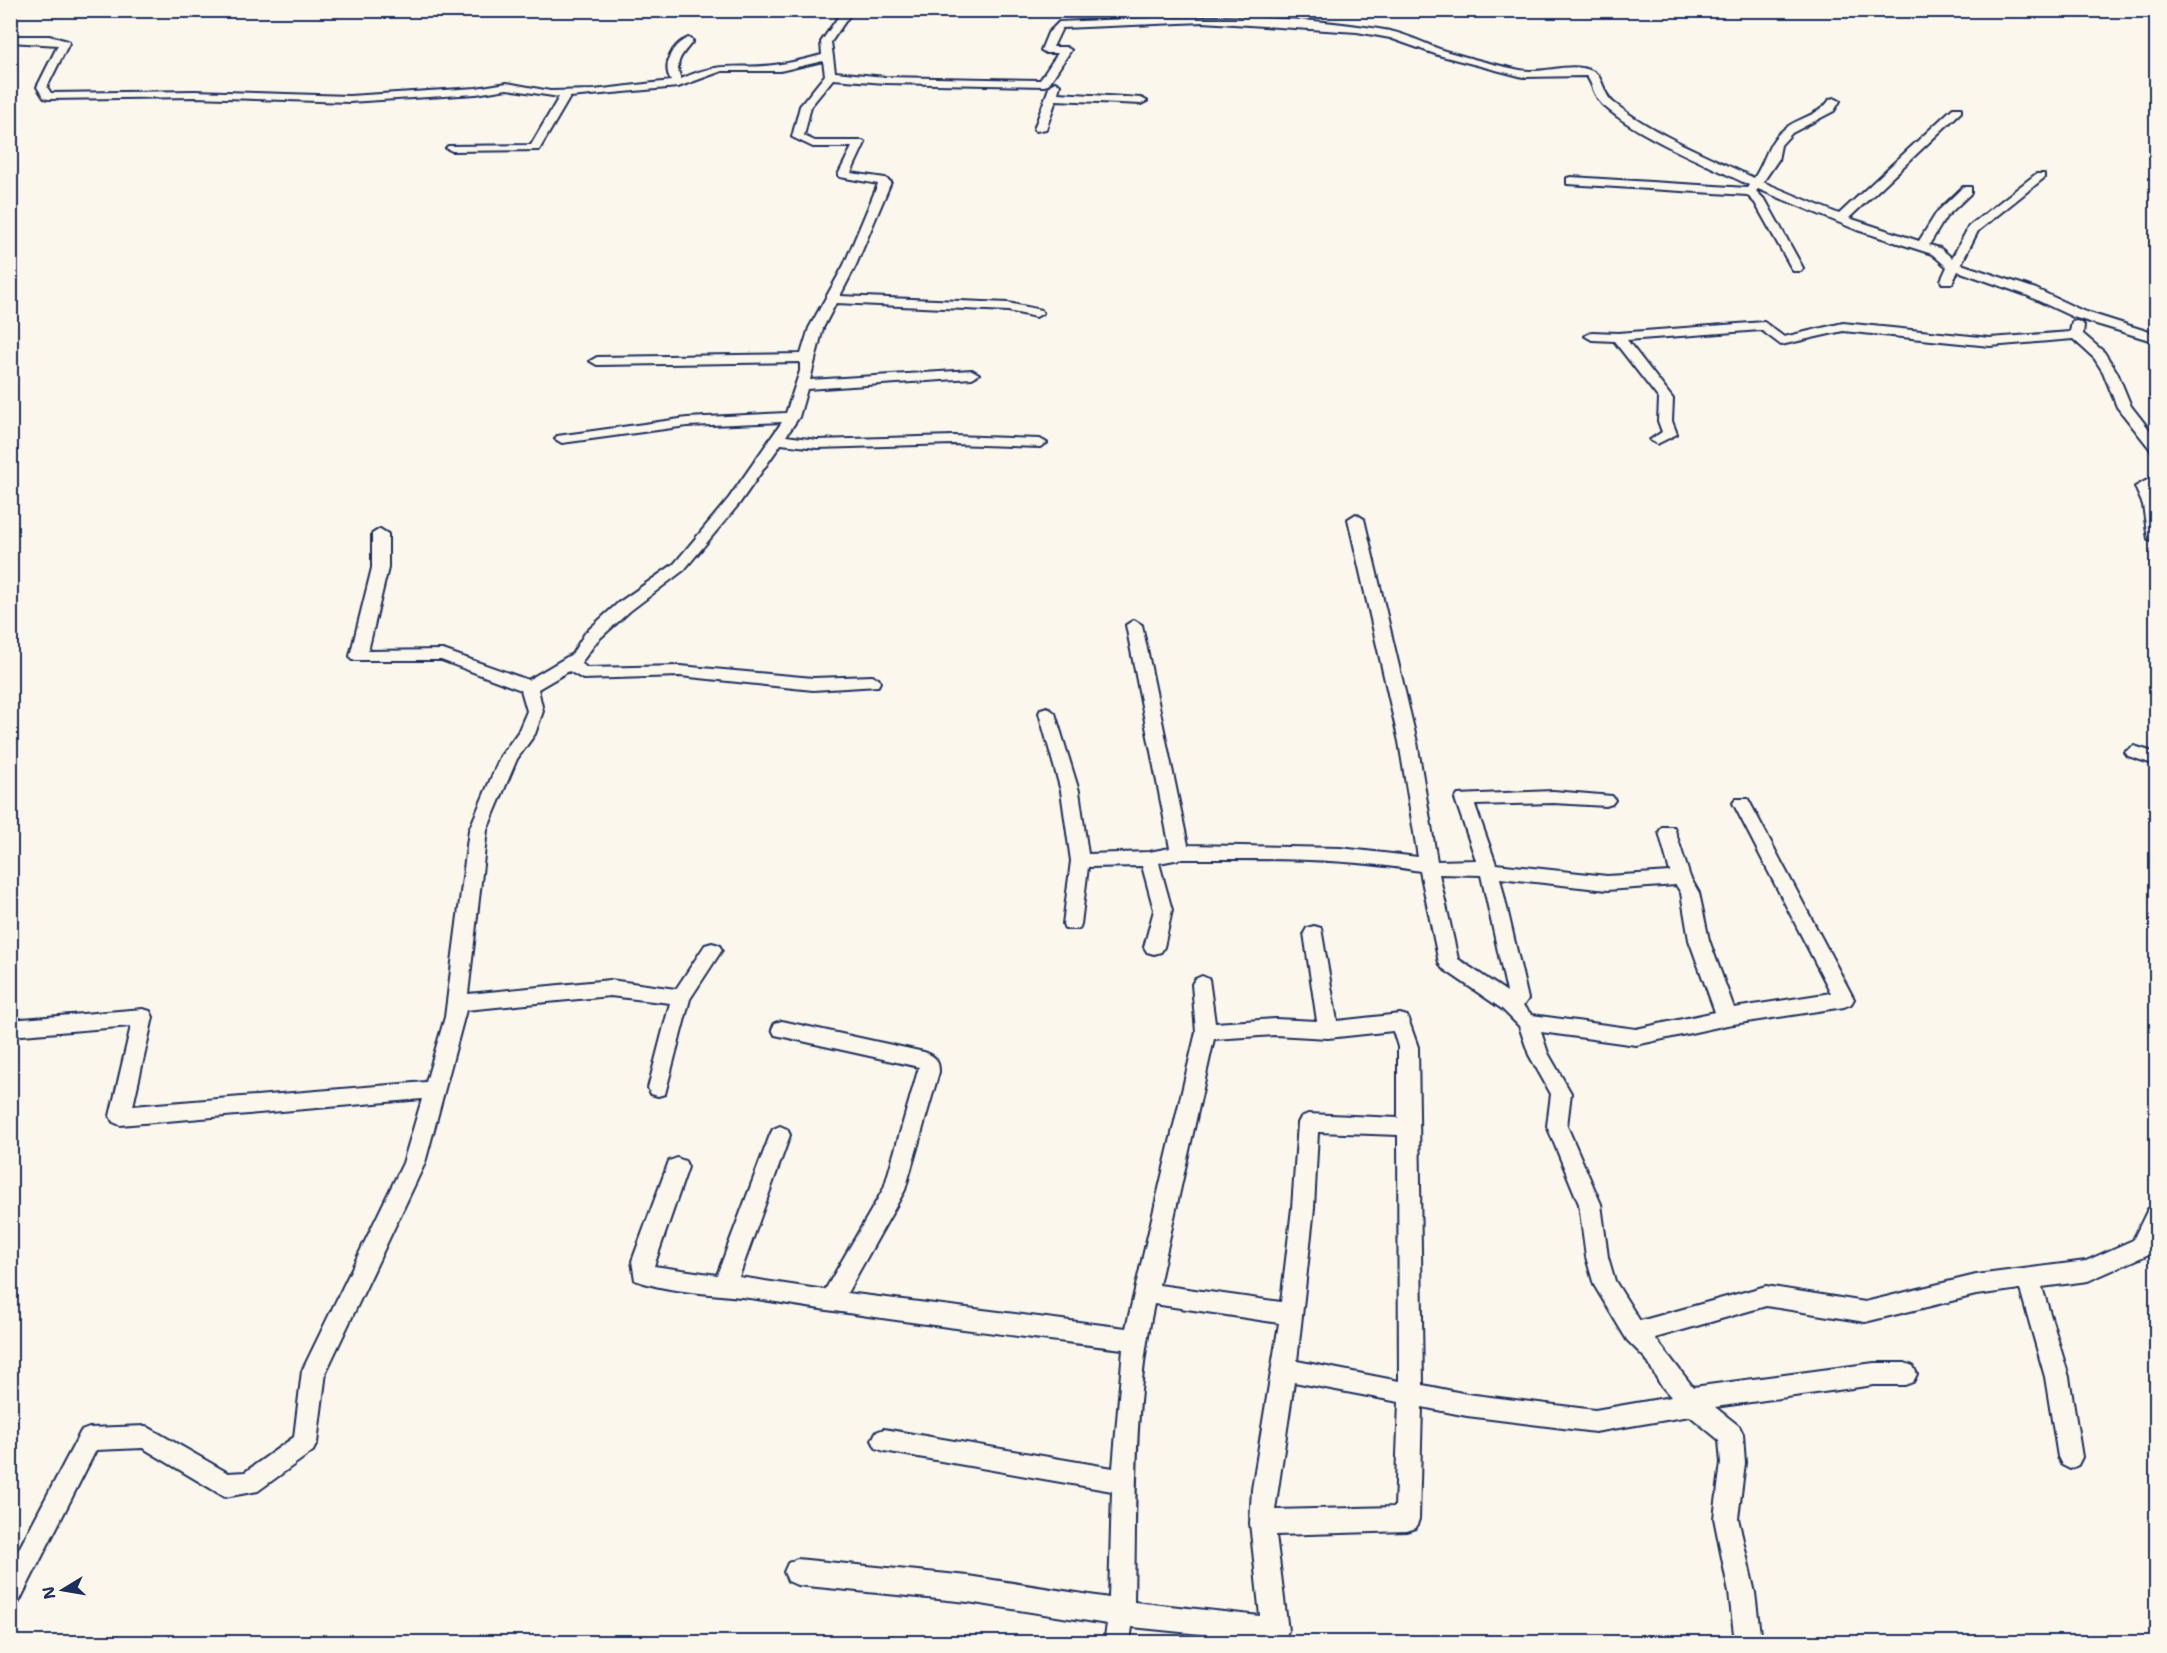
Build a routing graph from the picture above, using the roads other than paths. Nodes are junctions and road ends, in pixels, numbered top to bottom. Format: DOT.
graph roads {
  1 [pos="848,10"];
  2 [pos="10,39"];
  3 [pos="688,41"];
  4 [pos="828,66"];
  5 [pos="1044,83"];
  6 [pos="678,84"];
  7 [pos="567,93"];
  8 [pos="1052,96"];
  9 [pos="1141,101"];
  10 [pos="1834,101"];
  11 [pos="1957,110"];
  12 [pos="1040,129"];
  13 [pos="452,148"];
  14 [pos="2040,176"];
  15 [pos="1571,181"];
  16 [pos="1753,188"];
  17 [pos="1967,190"];
  18 [pos="1842,218"];
  19 [pos="1922,246"];
  20 [pos="1954,266"];
  21 [pos="1797,268"];
  22 [pos="1947,280"];
  23 [pos="830,299"];
  24 [pos="1036,313"];
  25 [pos="2078,314"];
  26 [pos="2076,335"];
  27 [pos="1592,336"];
  28 [pos="1618,337"];
  29 [pos="2157,338"];
  30 [pos="807,358"];
  31 [pos="597,361"];
  32 [pos="972,374"];
  33 [pos="801,385"];
  34 [pos="792,417"];
  35 [pos="777,439"];
  36 [pos="562,440"];
  37 [pos="1658,440"];
  38 [pos="1040,443"];
  39 [pos="2157,447"];
  40 [pos="2157,479"];
  41 [pos="1356,519"];
  42 [pos="380,534"];
  43 [pos="2156,539"];
  44 [pos="1134,625"];
  45 [pos="570,663"];
  46 [pos="872,682"];
  47 [pos="529,687"];
  48 [pos="1047,713"];
  49 [pos="2134,752"];
  50 [pos="2157,759"];
  51 [pos="1606,800"];
  52 [pos="1742,803"];
  53 [pos="1668,832"];
  54 [pos="1180,852"];
  55 [pos="1149,858"];
  56 [pos="1080,861"];
  57 [pos="1428,864"];
  58 [pos="1489,870"];
  59 [pos="1681,879"];
  60 [pos="1072,924"];
  61 [pos="1314,933"];
  62 [pos="1154,947"];
  63 [pos="712,950"];
  64 [pos="1202,984"];
  65 [pos="681,997"];
  66 [pos="457,1003"];
  67 [pos="1509,1004"];
  68 [pos="1727,1017"];
  69 [pos="1527,1022"];
  70 [pos="10,1028"];
  71 [pos="782,1029"];
  72 [pos="1328,1030"];
  73 [pos="1206,1032"];
  74 [pos="658,1088"];
  75 [pos="434,1090"];
  76 [pos="1407,1127"];
  77 [pos="780,1135"];
  78 [pos="677,1167"];
  79 [pos="2157,1216"];
  80 [pos="2028,1278"];
  81 [pos="725,1284"];
  82 [pos="1145,1293"];
  83 [pos="830,1302"];
  84 [pos="1290,1314"];
  85 [pos="1635,1333"];
  86 [pos="1135,1340"];
  87 [pos="1285,1368"];
  88 [pos="1905,1374"];
  89 [pos="1411,1394"];
  90 [pos="1691,1401"];
  91 [pos="884,1440"];
  92 [pos="2070,1457"];
  93 [pos="1124,1481"];
  94 [pos="1262,1524"];
  95 [pos="797,1572"];
  96 [pos="10,1593"];
  97 [pos="1121,1613"];
  98 [pos="1117,1642"];
  99 [pos="1748,1642"];
  1 -- 4 [label="street"];
  2 -- 7 [label="street"];
  3 -- 6 [label="street"];
  4 -- 5 [label="street"];
  4 -- 6 [label="street"];
  4 -- 23 [label="street"];
  5 -- 8 [label="street"];
  5 -- 16 [label="street"];
  6 -- 7 [label="street"];
  7 -- 13 [label="street"];
  8 -- 9 [label="street"];
  8 -- 12 [label="street"];
  10 -- 16 [label="street"];
  11 -- 18 [label="street"];
  14 -- 20 [label="street"];
  15 -- 16 [label="street"];
  16 -- 18 [label="street"];
  16 -- 21 [label="street"];
  17 -- 19 [label="street"];
  18 -- 19 [label="street"];
  19 -- 20 [label="street"];
  20 -- 22 [label="street"];
  20 -- 25 [label="street"];
  23 -- 24 [label="street"];
  23 -- 30 [label="street"];
  25 -- 26 [label="street"];
  25 -- 29 [label="street"];
  26 -- 28 [label="street"];
  26 -- 39 [label="street"];
  27 -- 28 [label="street"];
  28 -- 37 [label="street"];
  30 -- 31 [label="street"];
  30 -- 33 [label="street"];
  32 -- 33 [label="street"];
  33 -- 34 [label="street"];
  34 -- 35 [label="street"];
  34 -- 36 [label="street"];
  35 -- 38 [label="street"];
  35 -- 45 [label="street"];
  40 -- 43 [label="street"];
  41 -- 57 [label="street"];
  42 -- 47 [label="street"];
  44 -- 54 [label="street"];
  45 -- 46 [label="street"];
  45 -- 47 [label="street"];
  47 -- 66 [label="street"];
  48 -- 56 [label="street"];
  49 -- 50 [label="street"];
  51 -- 58 [label="street"];
  52 -- 68 [label="street"];
  53 -- 59 [label="street"];
  54 -- 55 [label="street"];
  54 -- 57 [label="street"];
  55 -- 56 [label="street"];
  55 -- 62 [label="street"];
  56 -- 60 [label="street"];
  57 -- 58 [label="street"];
  57 -- 67 [label="street"];
  58 -- 59 [label="street"];
  58 -- 67 [label="street"];
  59 -- 68 [label="street"];
  61 -- 72 [label="street"];
  63 -- 65 [label="street"];
  64 -- 73 [label="street"];
  65 -- 66 [label="street"];
  65 -- 74 [label="street"];
  66 -- 75 [label="street"];
  67 -- 69 [label="street"];
  68 -- 69 [label="street"];
  69 -- 85 [label="street"];
  70 -- 75 [label="street"];
  71 -- 83 [label="street"];
  72 -- 73 [label="street"];
  72 -- 76 [label="street"];
  73 -- 82 [label="street"];
  75 -- 96 [label="street"];
  76 -- 84 [label="street"];
  76 -- 89 [label="street"];
  77 -- 81 [label="street"];
  78 -- 81 [label="street"];
  79 -- 80 [label="street"];
  80 -- 85 [label="street"];
  80 -- 92 [label="street"];
  81 -- 83 [label="street"];
  82 -- 84 [label="street"];
  82 -- 86 [label="street"];
  83 -- 86 [label="street"];
  84 -- 87 [label="street"];
  85 -- 90 [label="street"];
  86 -- 93 [label="street"];
  87 -- 89 [label="street"];
  87 -- 94 [label="street"];
  88 -- 90 [label="street"];
  89 -- 90 [label="street"];
  89 -- 94 [label="street"];
  90 -- 99 [label="street"];
  91 -- 93 [label="street"];
  93 -- 97 [label="street"];
  94 -- 97 [label="street"];
  95 -- 97 [label="street"];
  97 -- 98 [label="street"];
}
